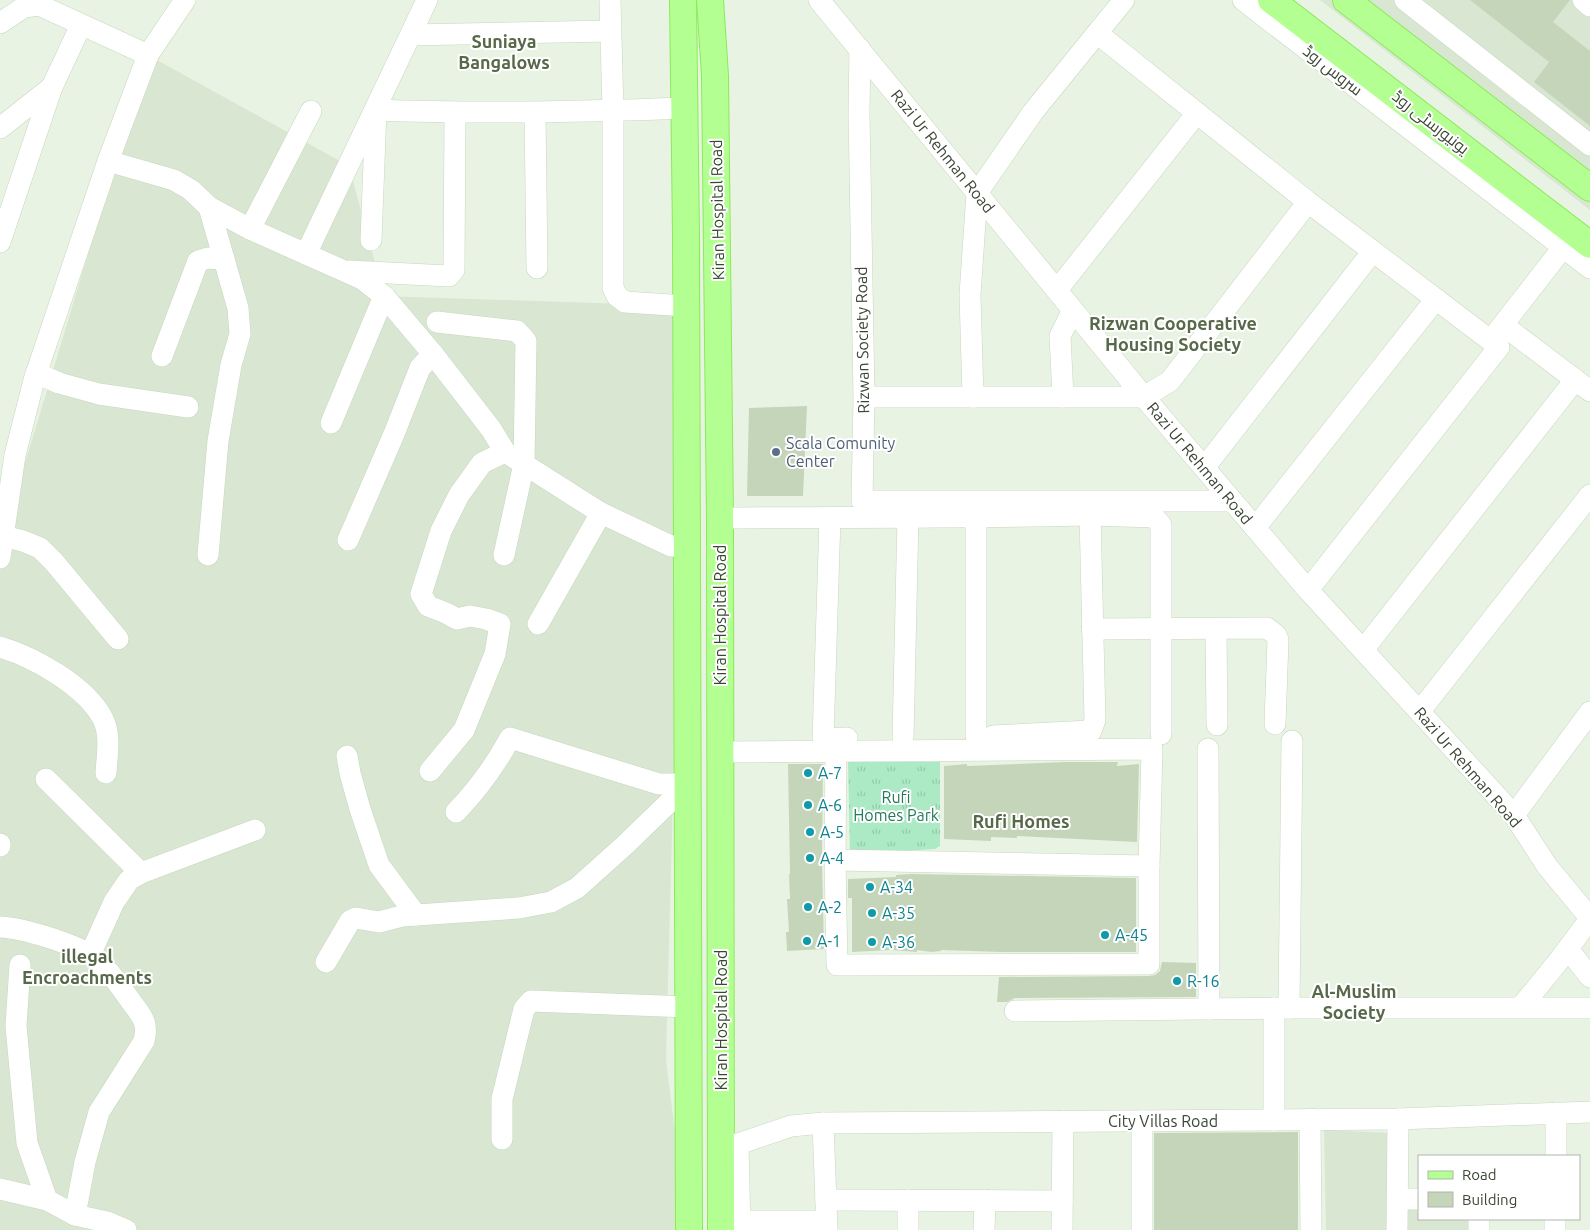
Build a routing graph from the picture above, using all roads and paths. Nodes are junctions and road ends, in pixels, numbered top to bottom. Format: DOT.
graph roads {
  1 [pos="185,0"];
  2 [pos="427,0"];
  3 [pos="610,0"];
  4 [pos="683,0"];
  5 [pos="710,0"];
  6 [pos="819,0"];
  7 [pos="1124,0"];
  8 [pos="1243,0"];
  9 [pos="1271,0"];
  10 [pos="1346,0"];
  11 [pos="1405,0"];
  12 [pos="1583,0"];
  13 [pos="36,2"];
  14 [pos="1590,6"];
  15 [pos="0,23"];
  16 [pos="81,25"];
  17 [pos="610,31"];
  18 [pos="1097,33"];
  19 [pos="410,35"];
  20 [pos="860,49"];
  21 [pos="148,55"];
  22 [pos="715,76"];
  23 [pos="684,77"];
  24 [pos="52,87"];
  25 [pos="685,108"];
  26 [pos="376,110"];
  27 [pos="311,111"];
  28 [pos="613,111"];
  29 [pos="535,113"];
  30 [pos="1197,113"];
  31 [pos="455,114"];
  32 [pos="0,128"];
  33 [pos="1590,145"];
  34 [pos="108,161"];
  35 [pos="1590,188"];
  36 [pos="977,193"];
  37 [pos="1308,202"];
  38 [pos="209,206"];
  39 [pos="250,229"];
  40 [pos="371,240"];
  41 [pos="0,242"];
  42 [pos="1576,242"];
  43 [pos="1373,251"];
  44 [pos="306,254"];
  45 [pos="224,259"];
  46 [pos="537,268"];
  47 [pos="1590,268"];
  48 [pos="342,270"];
  49 [pos="1057,290"];
  50 [pos="384,296"];
  51 [pos="1436,299"];
  52 [pos="686,306"];
  53 [pos="1073,310"];
  54 [pos="437,322"];
  55 [pos="1497,333"];
  56 [pos="433,354"];
  57 [pos="162,356"];
  58 [pos="36,373"];
  59 [pos="1583,386"];
  60 [pos="864,397"];
  61 [pos="1063,397"];
  62 [pos="1144,397"];
  63 [pos="973,398"];
  64 [pos="188,406"];
  65 [pos="331,423"];
  66 [pos="505,452"];
  67 [pos="524,464"];
  68 [pos="1204,468"];
  69 [pos="1590,494"];
  70 [pos="1232,500"];
  71 [pos="601,513"];
  72 [pos="1090,515"];
  73 [pos="908,516"];
  74 [pos="720,518"];
  75 [pos="830,518"];
  76 [pos="976,518"];
  77 [pos="1255,528"];
  78 [pos="348,540"];
  79 [pos="1,545"];
  80 [pos="687,546"];
  81 [pos="208,555"];
  82 [pos="504,555"];
  83 [pos="1308,590"];
  84 [pos="538,624"];
  85 [pos="1216,628"];
  86 [pos="1092,629"];
  87 [pos="1160,629"];
  88 [pos="118,639"];
  89 [pos="0,647"];
  90 [pos="1363,650"];
  91 [pos="1420,712"];
  92 [pos="1590,712"];
  93 [pos="1275,724"];
  94 [pos="1217,725"];
  95 [pos="976,737"];
  96 [pos="904,738"];
  97 [pos="1157,741"];
  98 [pos="1292,741"];
  99 [pos="1208,749"];
  100 [pos="836,750"];
  101 [pos="720,752"];
  102 [pos="348,756"];
  103 [pos="430,771"];
  104 [pos="106,773"];
  105 [pos="46,779"];
  106 [pos="688,784"];
  107 [pos="456,812"];
  108 [pos="1514,815"];
  109 [pos="255,830"];
  110 [pos="835,860"];
  111 [pos="1149,866"];
  112 [pos="141,873"];
  113 [pos="416,915"];
  114 [pos="1590,919"];
  115 [pos="0,926"];
  116 [pos="1568,950"];
  117 [pos="90,955"];
  118 [pos="326,962"];
  119 [pos="20,965"];
  120 [pos="1590,977"];
  121 [pos="688,1007"];
  122 [pos="1521,1007"];
  123 [pos="1281,1008"];
  124 [pos="1590,1008"];
  125 [pos="1209,1009"];
  126 [pos="1015,1011"];
  127 [pos="1590,1112"];
  128 [pos="1556,1113"];
  129 [pos="1310,1119"];
  130 [pos="1398,1119"];
  131 [pos="1274,1120"];
  132 [pos="1063,1121"];
  133 [pos="1142,1121"];
  134 [pos="823,1123"];
  135 [pos="502,1139"];
  136 [pos="730,1144"];
  137 [pos="1556,1155"];
  138 [pos="0,1189"];
  139 [pos="1398,1199"];
  140 [pos="1418,1199"];
  141 [pos="46,1200"];
  142 [pos="826,1200"];
  143 [pos="908,1200"];
  144 [pos="985,1200"];
  145 [pos="1062,1201"];
  146 [pos="75,1215"];
  147 [pos="730,1226"];
  148 [pos="827,1226"];
  149 [pos="126,1230"];
  150 [pos="689,1230"];
  151 [pos="908,1230"];
  152 [pos="984,1230"];
  153 [pos="1062,1230"];
  154 [pos="1142,1230"];
  155 [pos="1311,1230"];
  156 [pos="1397,1230"];
  1 -- 21 [label="street"];
  2 -- 19 [label="street"];
  3 -- 17 [label="street"];
  4 -- 23 [label="main road, Kiran Hospital Road"];
  5 -- 22 [label="main road, Kiran Hospital Road"];
  6 -- 20 [label="street, Razi Ur Rehman Road"];
  7 -- 18 [label="street"];
  8 -- 42 [label="street, سروس روڈ"];
  9 -- 42 [label="main road, یونیورسٹی روڈ"];
  10 -- 35 [label="main road"];
  11 -- 33 [label="street"];
  12 -- 14 [label="street"];
  13 -- 15 [label="street"];
  13 -- 16 [label="street"];
  16 -- 21 [label="street"];
  16 -- 24 [label="street"];
  17 -- 19 [label="street"];
  17 -- 28 [label="street"];
  18 -- 30 [label="street"];
  18 -- 36 [label="street"];
  19 -- 26 [label="street"];
  20 -- 36 [label="street, Razi Ur Rehman Road"];
  20 -- 60 [label="street, Rizwan Society Road"];
  21 -- 34 [label="street"];
  22 -- 23 [label="main road"];
  22 -- 74 [label="main road, Kiran Hospital Road"];
  23 -- 25 [label="main road, Kiran Hospital Road"];
  24 -- 32 [label="street"];
  24 -- 41 [label="street"];
  25 -- 28 [label="street"];
  25 -- 52 [label="main road, Kiran Hospital Road"];
  26 -- 31 [label="street"];
  26 -- 40 [label="street"];
  26 -- 44 [label="street"];
  27 -- 39 [label="street"];
  28 -- 29 [label="street"];
  28 -- 52 [label="street"];
  29 -- 31 [label="street"];
  29 -- 46 [label="street"];
  30 -- 37 [label="street"];
  30 -- 49 [label="street"];
  31 -- 48 [label="street"];
  34 -- 38 [label="street"];
  34 -- 58 [label="street"];
  36 -- 49 [label="street, Razi Ur Rehman Road"];
  36 -- 63 [label="street"];
  37 -- 43 [label="street"];
  37 -- 62 [label="street"];
  38 -- 39 [label="street"];
  38 -- 45 [label="street"];
  39 -- 44 [label="street"];
  42 -- 47 [label="street, سروس روڈ"];
  42 -- 55 [label="street"];
  43 -- 51 [label="street"];
  43 -- 68 [label="street"];
  44 -- 48 [label="street"];
  45 -- 57 [label="street"];
  45 -- 81 [label="street"];
  48 -- 50 [label="street"];
  49 -- 53 [label="street, Razi Ur Rehman Road"];
  50 -- 56 [label="street"];
  50 -- 65 [label="street"];
  51 -- 55 [label="street"];
  51 -- 77 [label="street"];
  52 -- 80 [label="main road, Kiran Hospital Road"];
  53 -- 61 [label="street"];
  53 -- 62 [label="street, Razi Ur Rehman Road"];
  54 -- 67 [label="street"];
  55 -- 59 [label="street"];
  55 -- 83 [label="street"];
  56 -- 66 [label="street"];
  56 -- 78 [label="street"];
  58 -- 64 [label="street"];
  58 -- 79 [label="street"];
  59 -- 90 [label="street"];
  60 -- 63 [label="street"];
  60 -- 70 [label="street, Rizwan Society Road"];
  61 -- 62 [label="street"];
  61 -- 63 [label="street"];
  62 -- 68 [label="street, Razi Ur Rehman Road"];
  66 -- 67 [label="street"];
  66 -- 103 [label="street"];
  67 -- 71 [label="street"];
  67 -- 82 [label="street"];
  68 -- 70 [label="street, Razi Ur Rehman Road"];
  69 -- 91 [label="street"];
  70 -- 77 [label="street, Razi Ur Rehman Road"];
  71 -- 80 [label="street"];
  71 -- 84 [label="street"];
  72 -- 76 [label="street"];
  72 -- 86 [label="street"];
  72 -- 87 [label="street"];
  73 -- 75 [label="street"];
  73 -- 76 [label="street"];
  73 -- 96 [label="street"];
  74 -- 75 [label="street"];
  74 -- 101 [label="main road, Kiran Hospital Road"];
  75 -- 96 [label="street"];
  76 -- 95 [label="street"];
  77 -- 83 [label="street, Razi Ur Rehman Road"];
  79 -- 88 [label="street"];
  80 -- 106 [label="main road, Kiran Hospital Road"];
  83 -- 90 [label="street, Razi Ur Rehman Road"];
  85 -- 87 [label="street"];
  85 -- 93 [label="street"];
  85 -- 94 [label="street"];
  86 -- 87 [label="street"];
  86 -- 95 [label="street"];
  87 -- 97 [label="street"];
  89 -- 104 [label="street"];
  90 -- 91 [label="street, Razi Ur Rehman Road"];
  91 -- 108 [label="street, Razi Ur Rehman Road"];
  92 -- 108 [label="street"];
  95 -- 96 [label="street"];
  97 -- 100 [label="street"];
  97 -- 111 [label="street"];
  98 -- 123 [label="street"];
  99 -- 125 [label="street"];
  100 -- 101 [label="street"];
  100 -- 110 [label="street"];
  101 -- 136 [label="main road, Kiran Hospital Road"];
  102 -- 113 [label="street"];
  105 -- 112 [label="street"];
  106 -- 107 [label="street"];
  106 -- 113 [label="street"];
  106 -- 121 [label="main road, Kiran Hospital Road"];
  108 -- 114 [label="street, Razi Ur Rehman Road"];
  109 -- 112 [label="street"];
  110 -- 111 [label="street"];
  110 -- 111 [label="street"];
  112 -- 117 [label="street"];
  113 -- 118 [label="street"];
  114 -- 116 [label="street"];
  115 -- 117 [label="street"];
  116 -- 120 [label="street"];
  116 -- 122 [label="street"];
  117 -- 146 [label="street"];
  119 -- 141 [label="street"];
  121 -- 135 [label="street"];
  121 -- 150 [label="main road, Kiran Hospital Road"];
  122 -- 123 [label="street"];
  122 -- 124 [label="street"];
  123 -- 125 [label="street"];
  123 -- 131 [label="street"];
  125 -- 126 [label="street"];
  127 -- 128 [label="street, City Villas Road"];
  128 -- 130 [label="street, City Villas Road"];
  128 -- 137 [label="street"];
  129 -- 130 [label="street, City Villas Road"];
  129 -- 131 [label="street, City Villas Road"];
  129 -- 155 [label="street"];
  130 -- 139 [label="street"];
  131 -- 133 [label="street, City Villas Road"];
  132 -- 133 [label="street, City Villas Road"];
  132 -- 134 [label="street, City Villas Road"];
  132 -- 145 [label="street"];
  133 -- 154 [label="street"];
  134 -- 136 [label="street, City Villas Road"];
  134 -- 142 [label="street"];
  136 -- 147 [label="main road, Kiran Hospital Road"];
  138 -- 141 [label="street"];
  139 -- 140 [label="street"];
  139 -- 156 [label="street"];
  141 -- 146 [label="street"];
  142 -- 143 [label="street"];
  142 -- 148 [label="street"];
  143 -- 144 [label="street"];
  143 -- 151 [label="street"];
  144 -- 145 [label="street"];
  144 -- 152 [label="street"];
  145 -- 153 [label="street"];
  146 -- 149 [label="street"];
  147 -- 148 [label="street"];
}
